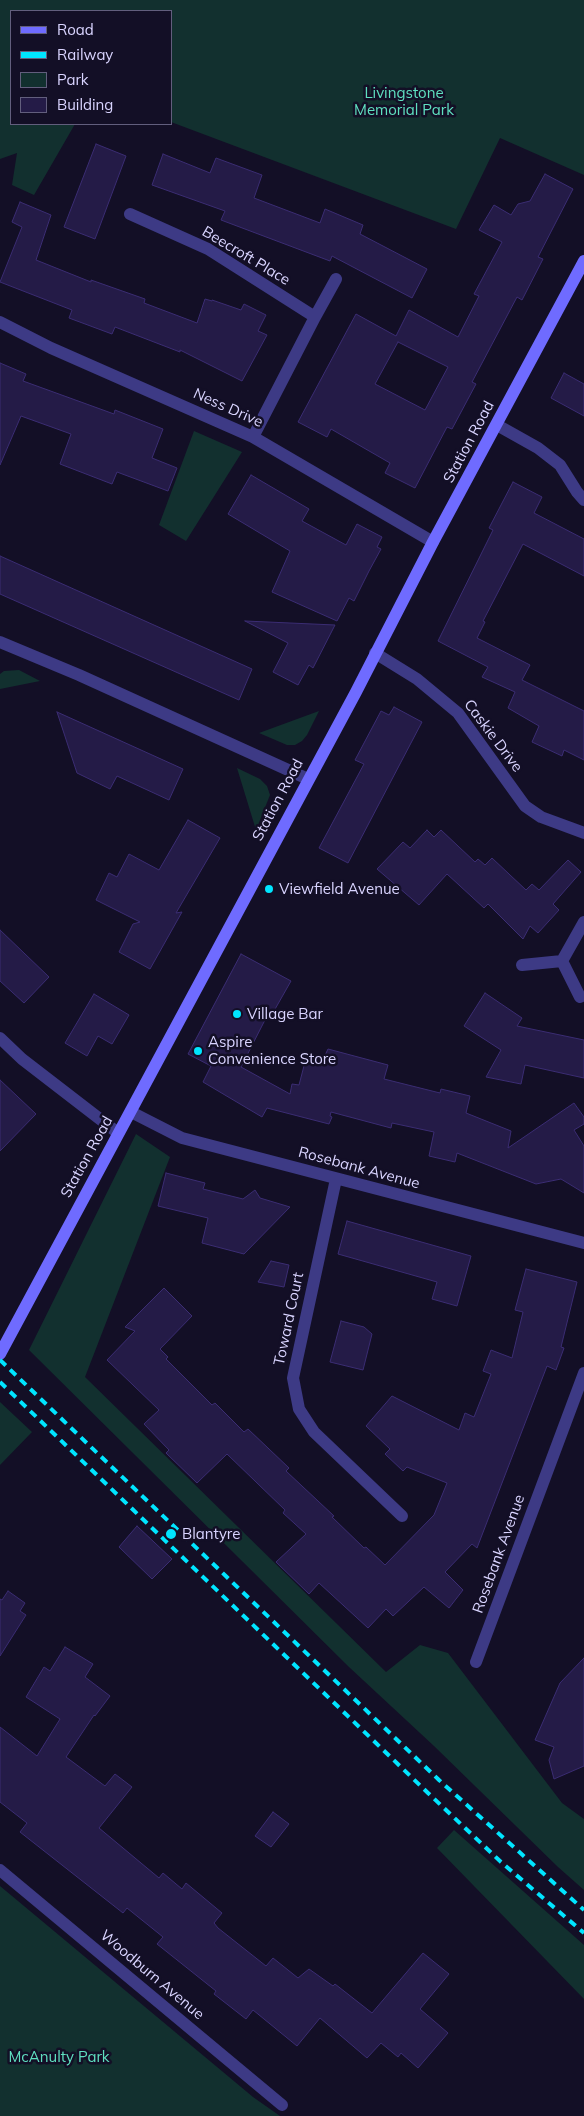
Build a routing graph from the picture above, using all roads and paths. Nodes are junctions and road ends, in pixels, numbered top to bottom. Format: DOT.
graph roads {
  1 [pos="130,214"];
  2 [pos="584,261"];
  3 [pos="336,279"];
  4 [pos="315,317"];
  5 [pos="0,322"];
  6 [pos="497,425"];
  7 [pos="253,436"];
  8 [pos="584,500"];
  9 [pos="433,542"];
  10 [pos="0,642"];
  11 [pos="375,653"];
  12 [pos="308,779"];
  13 [pos="584,833"];
  14 [pos="584,922"];
  15 [pos="562,961"];
  16 [pos="522,964"];
  17 [pos="580,997"];
  18 [pos="0,1038"];
  19 [pos="131,1112"];
  20 [pos="118,1133"];
  21 [pos="336,1179"];
  22 [pos="584,1243"];
  23 [pos="0,1354"];
  24 [pos="584,1373"];
  25 [pos="402,1516"];
  26 [pos="476,1662"];
  27 [pos="0,1870"];
  28 [pos="282,2105"];
  1 -- 4 [label="street, Beecroft Place"];
  2 -- 6 [label="street, Station Road"];
  3 -- 4 [label="street"];
  4 -- 7 [label="street"];
  5 -- 7 [label="street, Ness Drive"];
  6 -- 8 [label="street"];
  6 -- 9 [label="street, Station Road"];
  7 -- 9 [label="street, Ness Drive"];
  9 -- 11 [label="street, Station Road"];
  10 -- 12 [label="street"];
  11 -- 12 [label="street, Station Road"];
  11 -- 13 [label="street, Caskie Drive"];
  12 -- 19 [label="street, Station Road"];
  14 -- 15 [label="street"];
  15 -- 16 [label="street"];
  15 -- 17 [label="street"];
  18 -- 20 [label="street"];
  19 -- 20 [label="street, Station Road"];
  19 -- 21 [label="street, Rosebank Avenue"];
  20 -- 23 [label="street, Station Road"];
  21 -- 22 [label="street, Rosebank Avenue"];
  21 -- 25 [label="street, Toward Court"];
  24 -- 26 [label="street, Rosebank Avenue"];
  27 -- 28 [label="street, Woodburn Avenue"];
}
